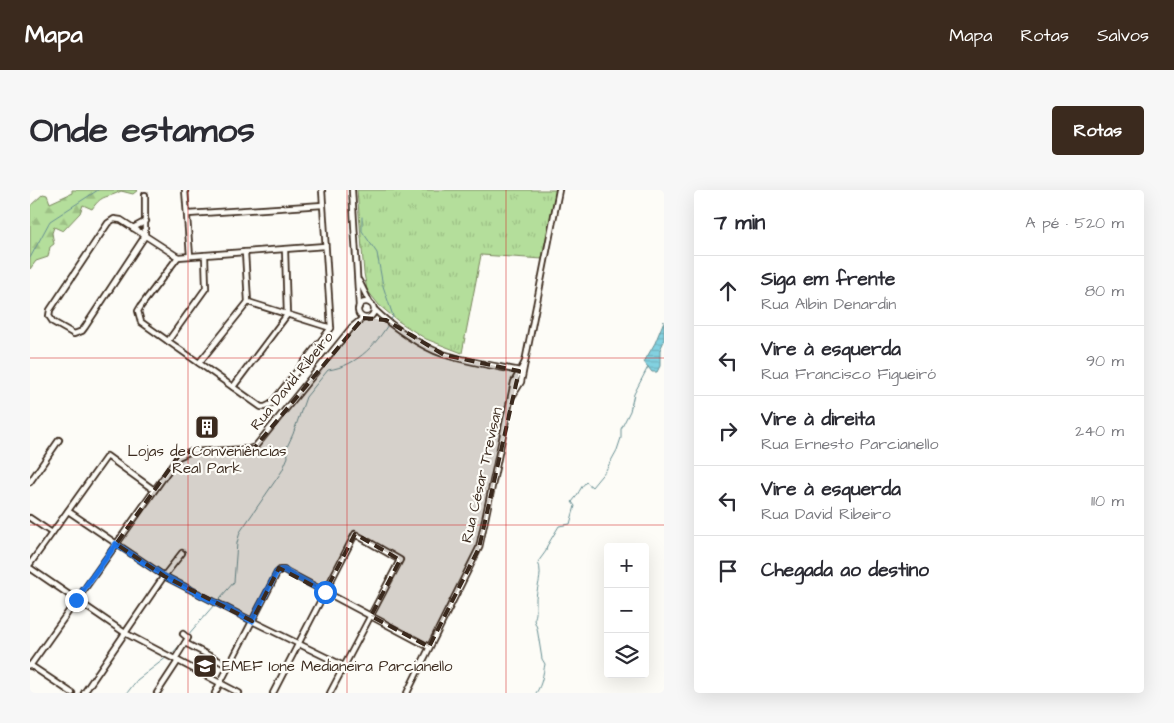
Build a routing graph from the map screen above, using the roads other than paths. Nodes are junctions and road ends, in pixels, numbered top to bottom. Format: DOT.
graph roads {
  1 [pos="185,190"];
  2 [pos="322,190"];
  3 [pos="352,190"];
  4 [pos="559,190"];
  5 [pos="145,195"];
  6 [pos="323,205"];
  7 [pos="188,214"];
  8 [pos="146,220"];
  9 [pos="132,228"];
  10 [pos="146,236"];
  11 [pos="326,246"];
  12 [pos="285,249"];
  13 [pos="245,252"];
  14 [pos="205,255"];
  15 [pos="190,256"];
  16 [pos="178,257"];
  17 [pos="358,280"];
  18 [pos="248,302"];
  19 [pos="370,303"];
  20 [pos="359,307"];
  21 [pos="375,310"];
  22 [pos="358,314"];
  23 [pos="287,315"];
  24 [pos="363,318"];
  25 [pos="370,318"];
  26 [pos="386,320"];
  27 [pos="352,327"];
  28 [pos="331,328"];
  29 [pos="168,341"];
  30 [pos="199,363"];
  31 [pos="521,371"];
  32 [pos="233,387"];
  33 [pos="59,440"];
  34 [pos="30,482"];
  35 [pos="154,490"];
  36 [pos="68,511"];
  37 [pos="30,518"];
  38 [pos="52,533"];
  39 [pos="116,544"];
  40 [pos="182,552"];
  41 [pos="30,566"];
  42 [pos="164,576"];
  43 [pos="325,592"];
  44 [pos="76,600"];
  45 [pos="370,616"];
  46 [pos="252,621"];
  47 [pos="125,633"];
  48 [pos="184,634"];
  49 [pos="185,643"];
  50 [pos="299,644"];
  51 [pos="429,647"];
  52 [pos="177,660"];
  53 [pos="30,666"];
  54 [pos="228,666"];
  55 [pos="344,666"];
  56 [pos="220,683"];
  57 [pos="72,693"];
  58 [pos="84,693"];
  59 [pos="157,693"];
  60 [pos="215,693"];
  61 [pos="239,693"];
  62 [pos="273,693"];
  63 [pos="330,693"];
  64 [pos="407,693"];
  1 -- 7 [label="street"];
  2 -- 6 [label="street"];
  3 -- 17 [label="street"];
  4 -- 31 [label="street, Rua César Trevisan"];
  5 -- 8 [label="street"];
  6 -- 7 [label="street"];
  6 -- 11 [label="street"];
  7 -- 15 [label="street"];
  8 -- 9 [label="street"];
  8 -- 10 [label="street"];
  9 -- 10 [label="street"];
  9 -- 10 [label="street"];
  10 -- 16 [label="street"];
  11 -- 12 [label="street"];
  11 -- 28 [label="street"];
  12 -- 13 [label="street"];
  12 -- 23 [label="street"];
  13 -- 14 [label="street"];
  13 -- 18 [label="street"];
  14 -- 15 [label="street"];
  14 -- 29 [label="street"];
  15 -- 16 [label="street"];
  16 -- 29 [label="street"];
  17 -- 19 [label="street"];
  17 -- 20 [label="street"];
  18 -- 23 [label="street"];
  18 -- 30 [label="street"];
  19 -- 20 [label="street"];
  19 -- 21 [label="street"];
  20 -- 22 [label="street"];
  21 -- 25 [label="street"];
  21 -- 26 [label="street"];
  22 -- 24 [label="street"];
  22 -- 27 [label="street, Rua David Ribeiro"];
  23 -- 28 [label="street"];
  23 -- 32 [label="street"];
  24 -- 25 [label="street"];
  24 -- 27 [label="street, Rua David Ribeiro"];
  25 -- 26 [label="street"];
  26 -- 31 [label="street"];
  27 -- 35 [label="street, Rua David Ribeiro"];
  28 -- 32 [label="street"];
  29 -- 30 [label="street"];
  30 -- 32 [label="street"];
  31 -- 51 [label="street, Rua César Trevisan"];
  33 -- 34 [label="street"];
  35 -- 36 [label="street"];
  35 -- 39 [label="street, Rua David Ribeiro"];
  36 -- 38 [label="street"];
  36 -- 39 [label="street"];
  37 -- 38 [label="street"];
  38 -- 41 [label="street"];
  39 -- 42 [label="street"];
  39 -- 44 [label="street, Rua David Ribeiro"];
  40 -- 42 [label="street"];
  41 -- 44 [label="street"];
  42 -- 46 [label="street"];
  42 -- 47 [label="street"];
  43 -- 45 [label="street"];
  43 -- 45 [label="street"];
  43 -- 46 [label="street"];
  43 -- 50 [label="street"];
  44 -- 47 [label="street"];
  44 -- 53 [label="street, Rua David Ribeiro"];
  45 -- 51 [label="street"];
  45 -- 55 [label="street"];
  46 -- 50 [label="street"];
  46 -- 54 [label="street"];
  47 -- 52 [label="street"];
  47 -- 58 [label="street"];
  48 -- 49 [label="street"];
  49 -- 52 [label="street"];
  49 -- 54 [label="street"];
  50 -- 55 [label="street"];
  50 -- 62 [label="street"];
  51 -- 64 [label="street, Rua César Trevisan"];
  52 -- 56 [label="street"];
  52 -- 59 [label="street"];
  53 -- 57 [label="street"];
  54 -- 56 [label="street"];
  55 -- 63 [label="street"];
  56 -- 60 [label="street"];
  56 -- 61 [label="street"];
}
